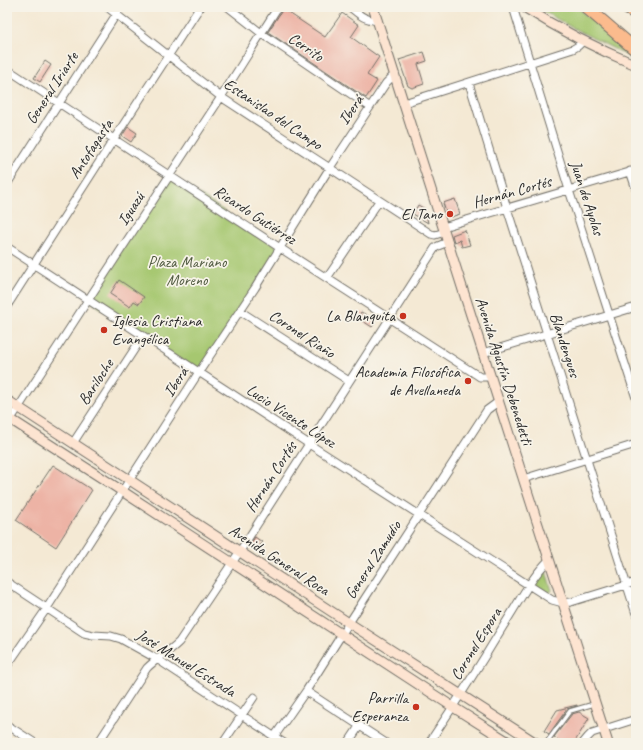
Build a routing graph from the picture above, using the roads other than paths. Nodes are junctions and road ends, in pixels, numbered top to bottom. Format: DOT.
graph roads {
  1 [pos="107,7"];
  2 [pos="121,7"];
  3 [pos="200,7"];
  4 [pos="228,7"];
  5 [pos="278,7"];
  6 [pos="350,7"];
  7 [pos="373,7"];
  8 [pos="513,7"];
  9 [pos="524,7"];
  10 [pos="586,7"];
  11 [pos="625,7"];
  12 [pos="636,13"];
  13 [pos="116,14"];
  14 [pos="378,21"];
  15 [pos="261,33"];
  16 [pos="583,41"];
  17 [pos="636,50"];
  18 [pos="168,56"];
  19 [pos="530,64"];
  20 [pos="636,65"];
  21 [pos="7,70"];
  22 [pos="395,74"];
  23 [pos="469,83"];
  24 [pos="221,97"];
  25 [pos="404,103"];
  26 [pos="59,104"];
  27 [pos="370,107"];
  28 [pos="114,139"];
  29 [pos="329,169"];
  30 [pos="633,170"];
  31 [pos="170,175"];
  32 [pos="7,184"];
  33 [pos="636,188"];
  34 [pos="570,190"];
  35 [pos="379,201"];
  36 [pos="507,208"];
  37 [pos="444,229"];
  38 [pos="431,234"];
  39 [pos="448,242"];
  40 [pos="7,247"];
  41 [pos="280,248"];
  42 [pos="34,264"];
  43 [pos="327,278"];
  44 [pos="88,300"];
  45 [pos="7,306"];
  46 [pos="636,307"];
  47 [pos="240,311"];
  48 [pos="610,315"];
  49 [pos="390,319"];
  50 [pos="547,334"];
  51 [pos="143,336"];
  52 [pos="483,353"];
  53 [pos="199,372"];
  54 [pos="491,378"];
  55 [pos="349,381"];
  56 [pos="636,398"];
  57 [pos="7,400"];
  58 [pos="498,402"];
  59 [pos="19,407"];
  60 [pos="8,421"];
  61 [pos="73,443"];
  62 [pos="308,444"];
  63 [pos="636,444"];
  64 [pos="587,460"];
  65 [pos="130,479"];
  66 [pos="523,479"];
  67 [pos="122,491"];
  68 [pos="419,515"];
  69 [pos="240,552"];
  70 [pos="549,560"];
  71 [pos="232,563"];
  72 [pos="7,582"];
  73 [pos="636,582"];
  74 [pos="626,585"];
  75 [pos="529,586"];
  76 [pos="563,603"];
  77 [pos="47,608"];
  78 [pos="636,614"];
  79 [pos="349,623"];
  80 [pos="342,634"];
  81 [pos="157,659"];
  82 [pos="7,666"];
  83 [pos="306,691"];
  84 [pos="461,695"];
  85 [pos="254,697"];
  86 [pos="595,704"];
  87 [pos="453,707"];
  88 [pos="241,715"];
  89 [pos="636,719"];
  90 [pos="7,725"];
  91 [pos="360,725"];
  92 [pos="603,729"];
  93 [pos="274,737"];
  94 [pos="35,743"];
  95 [pos="98,743"];
  96 [pos="223,743"];
  97 [pos="284,743"];
  98 [pos="348,743"];
  99 [pos="386,743"];
  100 [pos="429,743"];
  101 [pos="510,743"];
  102 [pos="536,743"];
  103 [pos="546,743"];
  104 [pos="583,743"];
  105 [pos="608,743"];
  1 -- 13 [label="street, Estanislao del Campo"];
  2 -- 13 [label="street, General Iriarte"];
  3 -- 18 [label="street, Antofagasta"];
  4 -- 15 [label="street, Cerrito"];
  5 -- 15 [label="street, Iguazú"];
  6 -- 14 [label="street"];
  7 -- 14 [label="main road, Avenida Agustín Debenedetti"];
  8 -- 19 [label="street, Juan de Ayolas"];
  9 -- 16 [label="main road"];
  10 -- 17 [label="highway"];
  11 -- 12 [label="highway"];
  13 -- 18 [label="street, Estanislao del Campo"];
  13 -- 26 [label="street, General Iriarte"];
  14 -- 22 [label="main road, Avenida Agustín Debenedetti"];
  15 -- 24 [label="street, Iguazú"];
  15 -- 27 [label="street, Cerrito"];
  16 -- 19 [label="street"];
  16 -- 20 [label="main road"];
  18 -- 24 [label="street, Estanislao del Campo"];
  18 -- 28 [label="street, Antofagasta"];
  19 -- 23 [label="street"];
  19 -- 34 [label="street, Juan de Ayolas"];
  21 -- 26 [label="street, Ricardo Gutiérrez"];
  22 -- 25 [label="main road, Avenida Agustín Debenedetti"];
  22 -- 27 [label="street, Iberá"];
  23 -- 25 [label="street"];
  23 -- 36 [label="street, Blandengues"];
  24 -- 29 [label="street, Estanislao del Campo"];
  24 -- 31 [label="street, Iguazú"];
  25 -- 37 [label="main road, Avenida Agustín Debenedetti"];
  26 -- 28 [label="street, Ricardo Gutiérrez"];
  26 -- 32 [label="street, General Iriarte"];
  27 -- 29 [label="street, Iberá"];
  28 -- 31 [label="street, Ricardo Gutiérrez"];
  28 -- 42 [label="street, Antofagasta"];
  29 -- 35 [label="street, Estanislao del Campo"];
  29 -- 41 [label="street, Iberá"];
  30 -- 33 [label="street"];
  30 -- 34 [label="street, Hernán Cortés"];
  31 -- 41 [label="street, Ricardo Gutiérrez"];
  31 -- 44 [label="street, Iguazú"];
  34 -- 36 [label="street, Hernán Cortés"];
  34 -- 48 [label="street, Juan de Ayolas"];
  35 -- 38 [label="street, Estanislao del Campo"];
  35 -- 43 [label="street"];
  36 -- 37 [label="street, Hernán Cortés"];
  36 -- 50 [label="street, Blandengues"];
  37 -- 38 [label="street, Hernán Cortés"];
  37 -- 39 [label="main road, Avenida Agustín Debenedetti"];
  39 -- 49 [label="street, Hernán Cortés"];
  39 -- 52 [label="main road, Avenida Agustín Debenedetti"];
  40 -- 42 [label="street, Lucio Vicente López"];
  41 -- 43 [label="street, Ricardo Gutiérrez"];
  41 -- 47 [label="street, Iberá"];
  42 -- 44 [label="street, Lucio Vicente López"];
  42 -- 45 [label="street, Antofagasta"];
  43 -- 49 [label="street, Ricardo Gutiérrez"];
  44 -- 51 [label="street, Lucio Vicente López"];
  44 -- 59 [label="street, Iguazú"];
  46 -- 48 [label="street"];
  47 -- 53 [label="street, Iberá"];
  47 -- 55 [label="street, Coronel Riaño"];
  48 -- 50 [label="street"];
  48 -- 56 [label="street, Juan de Ayolas"];
  49 -- 54 [label="street, Ricardo Gutiérrez"];
  49 -- 55 [label="street, Hernán Cortés"];
  50 -- 52 [label="street"];
  50 -- 64 [label="street, Blandengues"];
  51 -- 53 [label="street, Lucio Vicente López"];
  51 -- 61 [label="street, Bariloche"];
  52 -- 54 [label="main road, Avenida Agustín Debenedetti"];
  53 -- 62 [label="street, Lucio Vicente López"];
  53 -- 65 [label="street, Iberá"];
  54 -- 58 [label="main road, Avenida Agustín Debenedetti"];
  55 -- 62 [label="street, Hernán Cortés"];
  57 -- 59 [label="main road, Avenida General Roca"];
  58 -- 66 [label="main road, Avenida Agustín Debenedetti"];
  58 -- 68 [label="street, General Zamudio"];
  59 -- 60 [label="street, Iguazú"];
  59 -- 61 [label="main road, Avenida General Roca"];
  60 -- 67 [label="main road, Avenida General Roca"];
  61 -- 65 [label="main road, Avenida General Roca"];
  62 -- 68 [label="street, Lucio Vicente López"];
  62 -- 69 [label="street, Hernán Cortés"];
  63 -- 64 [label="street"];
  64 -- 66 [label="street"];
  64 -- 74 [label="street, Blandengues"];
  65 -- 67 [label="street, Iberá"];
  65 -- 69 [label="main road, Avenida General Roca"];
  66 -- 70 [label="main road, Avenida Agustín Debenedetti"];
  67 -- 71 [label="main road, Avenida General Roca"];
  67 -- 77 [label="street, Iberá"];
  68 -- 75 [label="street, Lucio Vicente López"];
  68 -- 79 [label="street, General Zamudio"];
  69 -- 71 [label="street, Hernán Cortés"];
  69 -- 79 [label="main road, Avenida General Roca"];
  70 -- 75 [label="street, Coronel Espora"];
  70 -- 76 [label="main road, Avenida Agustín Debenedetti"];
  71 -- 80 [label="main road, Avenida General Roca"];
  71 -- 81 [label="street, Hernán Cortés"];
  72 -- 77 [label="street, José Manuel Estrada"];
  73 -- 74 [label="street"];
  74 -- 76 [label="street"];
  74 -- 78 [label="street, Blandengues"];
  75 -- 76 [label="street, Lucio Vicente López"];
  75 -- 84 [label="street, Coronel Espora"];
  76 -- 86 [label="main road, Avenida Agustín Debenedetti"];
  77 -- 81 [label="street, José Manuel Estrada"];
  77 -- 82 [label="street, Iberá"];
  79 -- 80 [label="street, General Zamudio"];
  79 -- 84 [label="main road, Avenida General Roca"];
  80 -- 83 [label="street, General Zamudio"];
  80 -- 87 [label="main road, Avenida General Roca"];
  81 -- 88 [label="street, José Manuel Estrada"];
  81 -- 95 [label="street, Hernán Cortés"];
  83 -- 91 [label="street"];
  83 -- 93 [label="street, General Zamudio"];
  84 -- 87 [label="street, Coronel Espora"];
  84 -- 102 [label="main road, Avenida General Roca"];
  85 -- 88 [label="street"];
  86 -- 92 [label="main road, Avenida Agustín Debenedetti"];
  86 -- 103 [label="lane"];
  87 -- 100 [label="street, Coronel Espora"];
  87 -- 101 [label="main road, Avenida General Roca"];
  88 -- 93 [label="street, José Manuel Estrada"];
  88 -- 96 [label="street"];
  89 -- 92 [label="street"];
  90 -- 94 [label="street"];
  91 -- 98 [label="street"];
  91 -- 99 [label="street"];
  92 -- 104 [label="street"];
  92 -- 105 [label="main road, Avenida Agustín Debenedetti"];
  93 -- 97 [label="street, José Manuel Estrada"];
}
